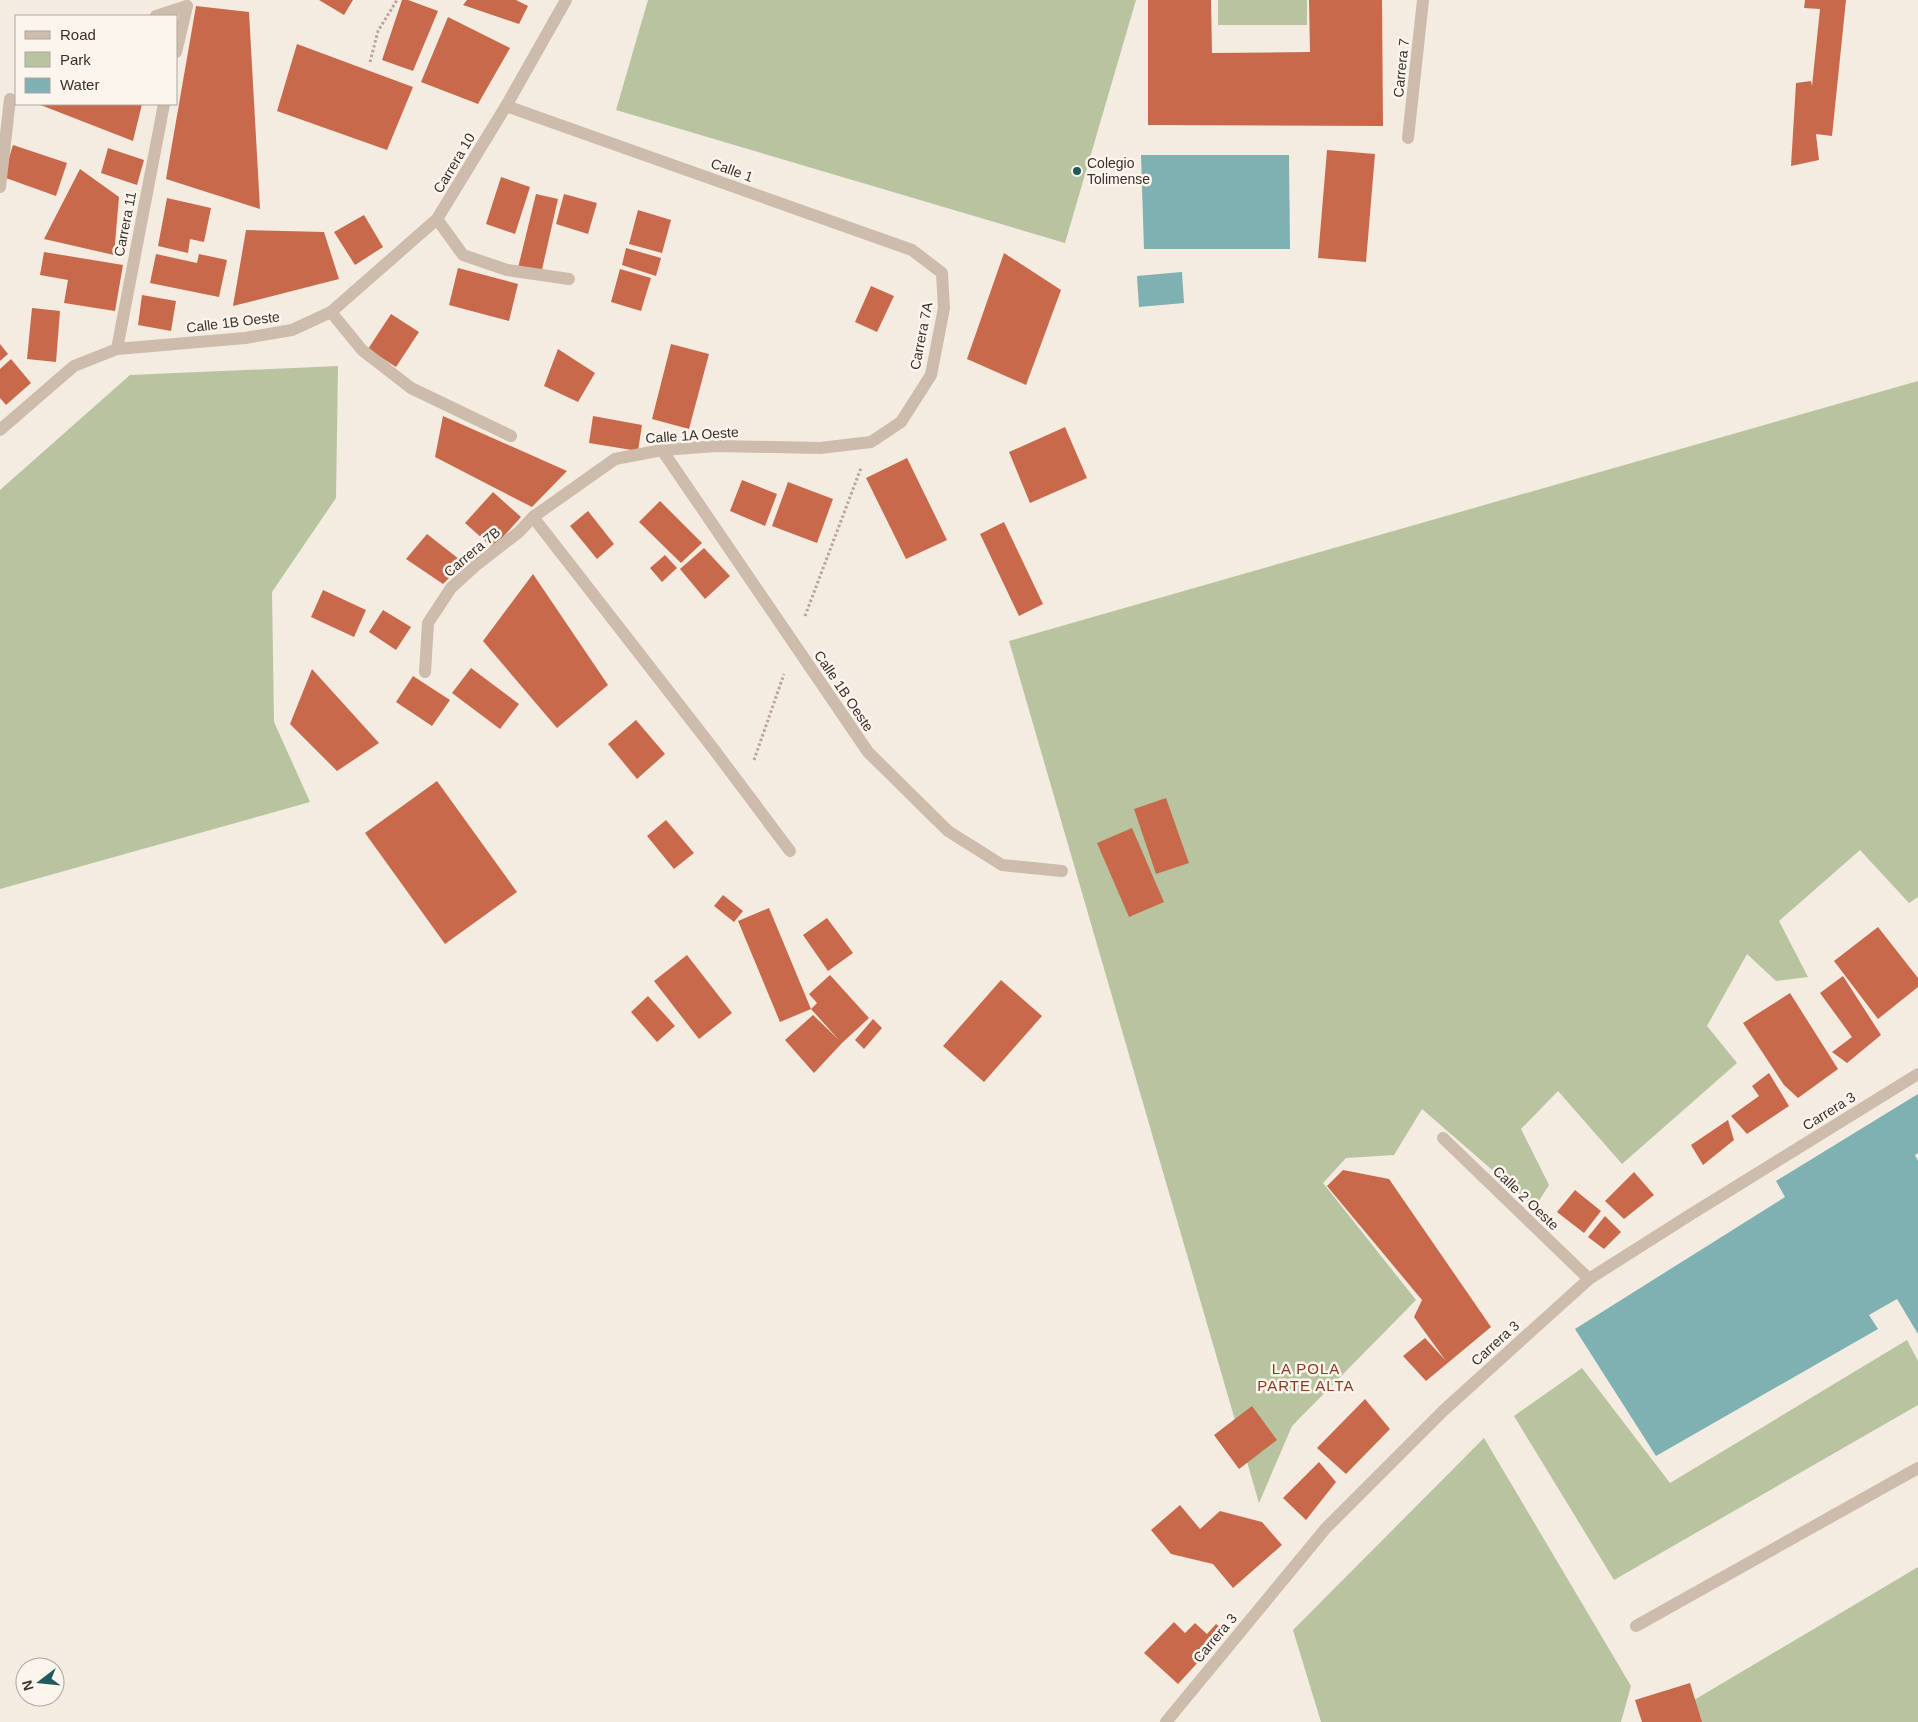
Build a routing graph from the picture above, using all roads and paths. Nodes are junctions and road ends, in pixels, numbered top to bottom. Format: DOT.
graph roads {
  1 [pos="397,0"];
  2 [pos="566,0"];
  3 [pos="1423,0"];
  4 [pos="159,15"];
  5 [pos="178,44"];
  6 [pos="370,62"];
  7 [pos="9,99"];
  8 [pos="164,105"];
  9 [pos="506,106"];
  10 [pos="1408,138"];
  11 [pos="0,187"];
  12 [pos="437,219"];
  13 [pos="942,273"];
  14 [pos="568,279"];
  15 [pos="331,312"];
  16 [pos="117,350"];
  17 [pos="0,430"];
  18 [pos="511,436"];
  19 [pos="871,442"];
  20 [pos="662,450"];
  21 [pos="533,517"];
  22 [pos="425,672"];
  23 [pos="790,851"];
  24 [pos="1062,871"];
  25 [pos="1918,1074"];
  26 [pos="1443,1138"];
  27 [pos="1589,1279"];
  28 [pos="1918,1468"];
  29 [pos="1636,1626"];
  30 [pos="1166,1722"];
  1 -- 6 [label="path"];
  2 -- 9 [label="street, Carrera 10"];
  3 -- 10 [label="street, Carrera 7"];
  4 -- 5 [label="street"];
  7 -- 11 [label="street"];
  8 -- 16 [label="street, Carrera 11"];
  9 -- 12 [label="street, Carrera 10"];
  9 -- 13 [label="street, Calle 1"];
  12 -- 14 [label="street"];
  12 -- 15 [label="street, Carrera 10"];
  13 -- 19 [label="street, Carrera 7A"];
  15 -- 16 [label="street, Calle 1B Oeste"];
  15 -- 18 [label="street"];
  16 -- 17 [label="street, Calle 1B Oeste"];
  19 -- 20 [label="street, Calle 1A Oeste"];
  20 -- 21 [label="street, Calle 1A Oeste"];
  20 -- 24 [label="street, Calle 1B Oeste"];
  21 -- 22 [label="street, Carrera 7B"];
  21 -- 23 [label="street"];
  25 -- 27 [label="street, Carrera 3"];
  26 -- 27 [label="street, Calle 2 Oeste"];
  27 -- 30 [label="street, Carrera 3"];
  28 -- 29 [label="street"];
}
